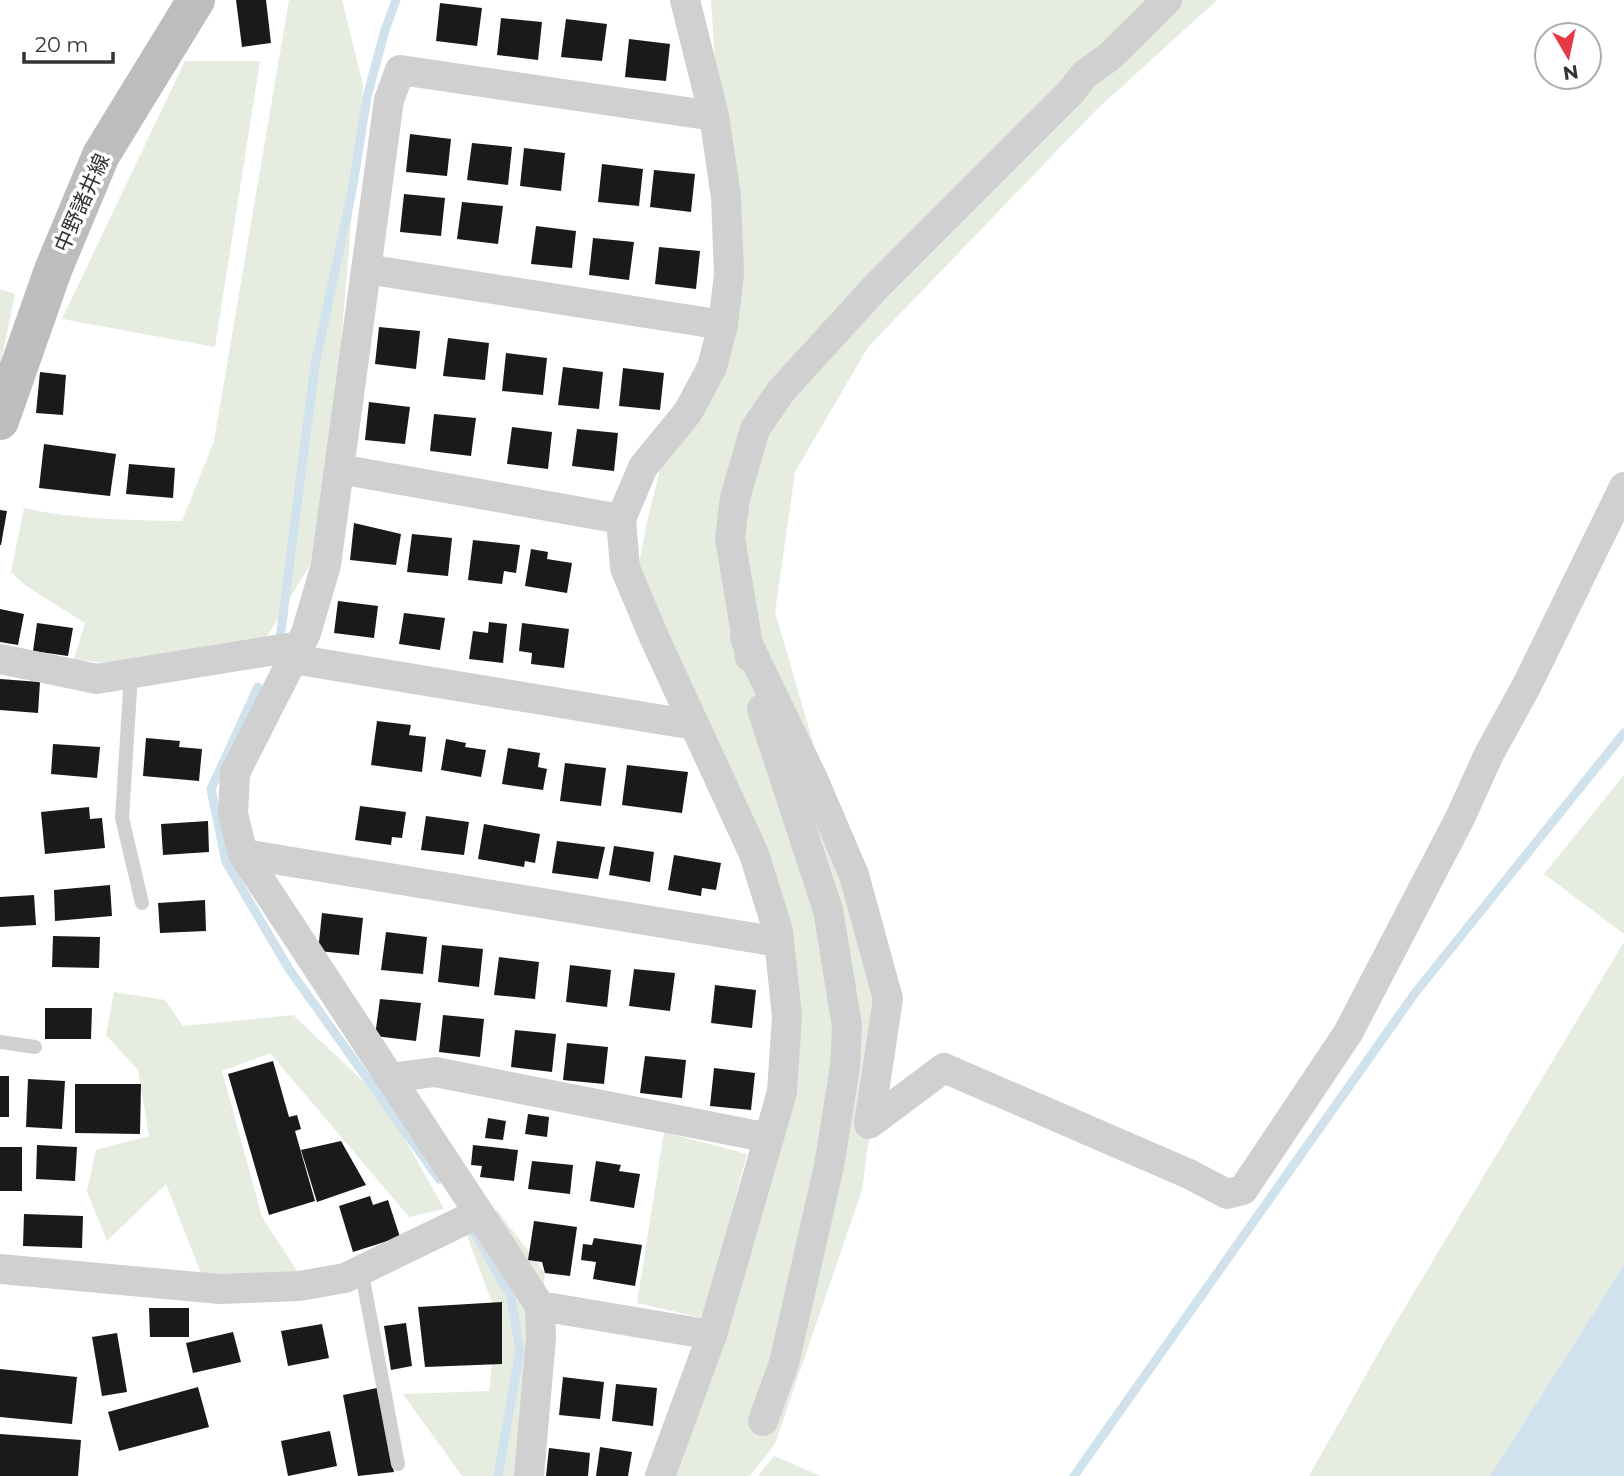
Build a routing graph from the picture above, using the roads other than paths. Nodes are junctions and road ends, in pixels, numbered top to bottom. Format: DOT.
graph roads {
  1 [pos="196,0"];
  2 [pos="685,0"];
  3 [pos="1167,0"];
  4 [pos="714,116"];
  5 [pos="366,270"];
  6 [pos="723,325"];
  7 [pos="0,421"];
  8 [pos="339,469"];
  9 [pos="1624,487"];
  10 [pos="621,519"];
  11 [pos="746,638"];
  12 [pos="296,652"];
  13 [pos="0,659"];
  14 [pos="131,674"];
  15 [pos="694,725"];
  16 [pos="243,853"];
  17 [pos="142,903"];
  18 [pos="779,942"];
  19 [pos="0,1042"];
  20 [pos="35,1047"];
  21 [pos="390,1078"];
  22 [pos="769,1138"];
  23 [pos="471,1217"];
  24 [pos="0,1269"];
  25 [pos="361,1269"];
  26 [pos="540,1306"];
  27 [pos="712,1335"];
  28 [pos="763,1421"];
  29 [pos="398,1464"];
  30 [pos="529,1476"];
  31 [pos="660,1476"];
  1 -- 7 [label="main road, 中野諸井線"];
  2 -- 4 [label="street"];
  3 -- 11 [label="street"];
  4 -- 5 [label="street"];
  4 -- 6 [label="street"];
  5 -- 6 [label="street"];
  5 -- 8 [label="street"];
  6 -- 10 [label="street"];
  8 -- 10 [label="street"];
  8 -- 12 [label="street"];
  9 -- 11 [label="street"];
  10 -- 15 [label="street"];
  11 -- 28 [label="street"];
  12 -- 14 [label="street"];
  12 -- 15 [label="street"];
  12 -- 16 [label="street"];
  13 -- 14 [label="street"];
  14 -- 17 [label="lane"];
  15 -- 18 [label="street"];
  16 -- 18 [label="street"];
  16 -- 21 [label="street"];
  18 -- 22 [label="street"];
  19 -- 20 [label="lane"];
  21 -- 22 [label="street"];
  21 -- 23 [label="street"];
  22 -- 27 [label="street"];
  23 -- 25 [label="street"];
  23 -- 26 [label="street"];
  24 -- 25 [label="street"];
  25 -- 29 [label="lane"];
  26 -- 27 [label="street"];
  26 -- 30 [label="street"];
  27 -- 31 [label="street"];
}
